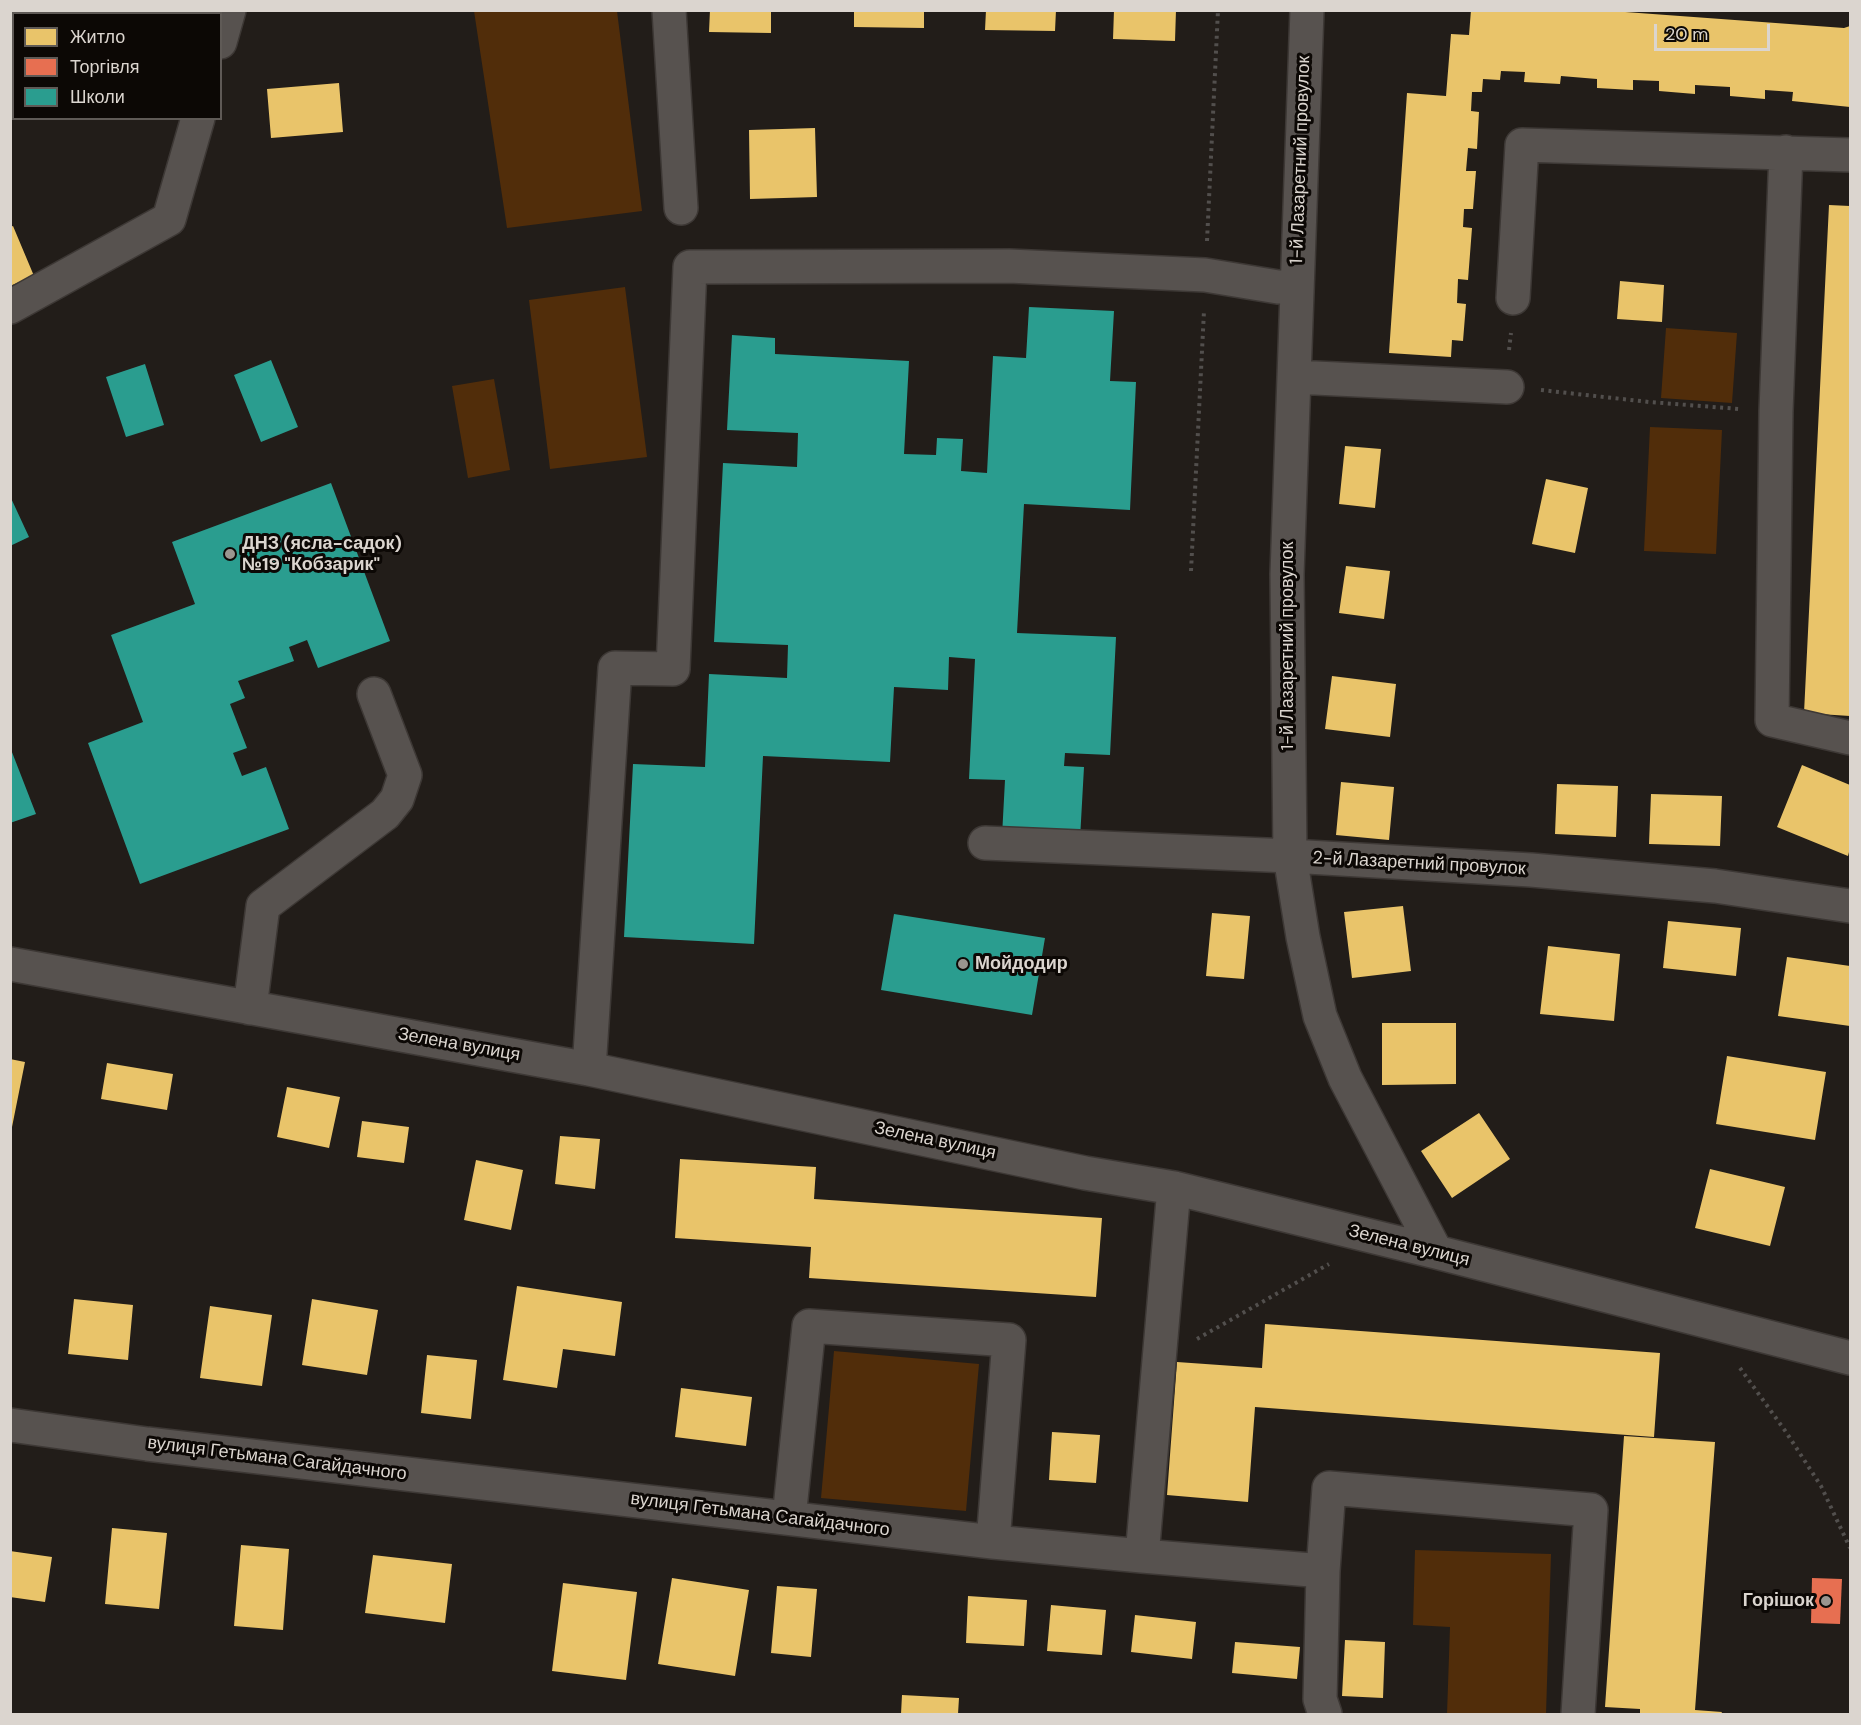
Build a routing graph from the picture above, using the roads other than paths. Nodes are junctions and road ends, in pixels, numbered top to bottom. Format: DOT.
graph roads {
  1 [pos="230,10"];
  2 [pos="669,10"];
  3 [pos="1307,10"];
  4 [pos="222,36"];
  5 [pos="197,120"];
  6 [pos="1786,152"];
  7 [pos="1851,155"];
  8 [pos="681,208"];
  9 [pos="1297,287"];
  10 [pos="1513,298"];
  11 [pos="10,307"];
  12 [pos="1294,377"];
  13 [pos="1507,387"];
  14 [pos="374,693"];
  15 [pos="1851,738"];
  16 [pos="985,843"];
  17 [pos="1290,856"];
  18 [pos="1851,906"];
  19 [pos="10,964"];
  20 [pos="250,1008"];
  21 [pos="589,1069"];
  22 [pos="1174,1188"];
  23 [pos="1436,1252"];
  24 [pos="1851,1358"];
  25 [pos="10,1425"];
  26 [pos="789,1518"];
  27 [pos="993,1542"];
  28 [pos="1142,1556"];
  29 [pos="1323,1572"];
  30 [pos="1325,1714"];
  31 [pos="1578,1714"];
  1 -- 4 [label="street"];
  2 -- 8 [label="street"];
  3 -- 9 [label="street, 1-й Лазаретний провулок"];
  5 -- 11 [label="street"];
  6 -- 7 [label="street"];
  6 -- 10 [label="street"];
  6 -- 15 [label="street"];
  9 -- 12 [label="street, 1-й Лазаретний провулок"];
  9 -- 21 [label="street"];
  12 -- 13 [label="street"];
  12 -- 17 [label="street, 1-й Лазаретний провулок"];
  14 -- 20 [label="street"];
  16 -- 17 [label="street, 2-й Лазаретний провулок"];
  17 -- 18 [label="street, 2-й Лазаретний провулок"];
  17 -- 23 [label="street, 1-й Лазаретний провулок"];
  19 -- 20 [label="street, Зелена вулиця"];
  20 -- 21 [label="street, Зелена вулиця"];
  21 -- 22 [label="street, Зелена вулиця"];
  22 -- 23 [label="street, Зелена вулиця"];
  22 -- 28 [label="street"];
  23 -- 24 [label="street, Зелена вулиця"];
  25 -- 26 [label="street, вулиця Гетьмана Сагайдачного"];
  26 -- 27 [label="street, вулиця Гетьмана Сагайдачного"];
  26 -- 27 [label="street"];
  27 -- 28 [label="street, вулиця Гетьмана Сагайдачного"];
  28 -- 29 [label="street, вулиця Гетьмана Сагайдачного"];
  29 -- 30 [label="street"];
  29 -- 31 [label="street"];
}
